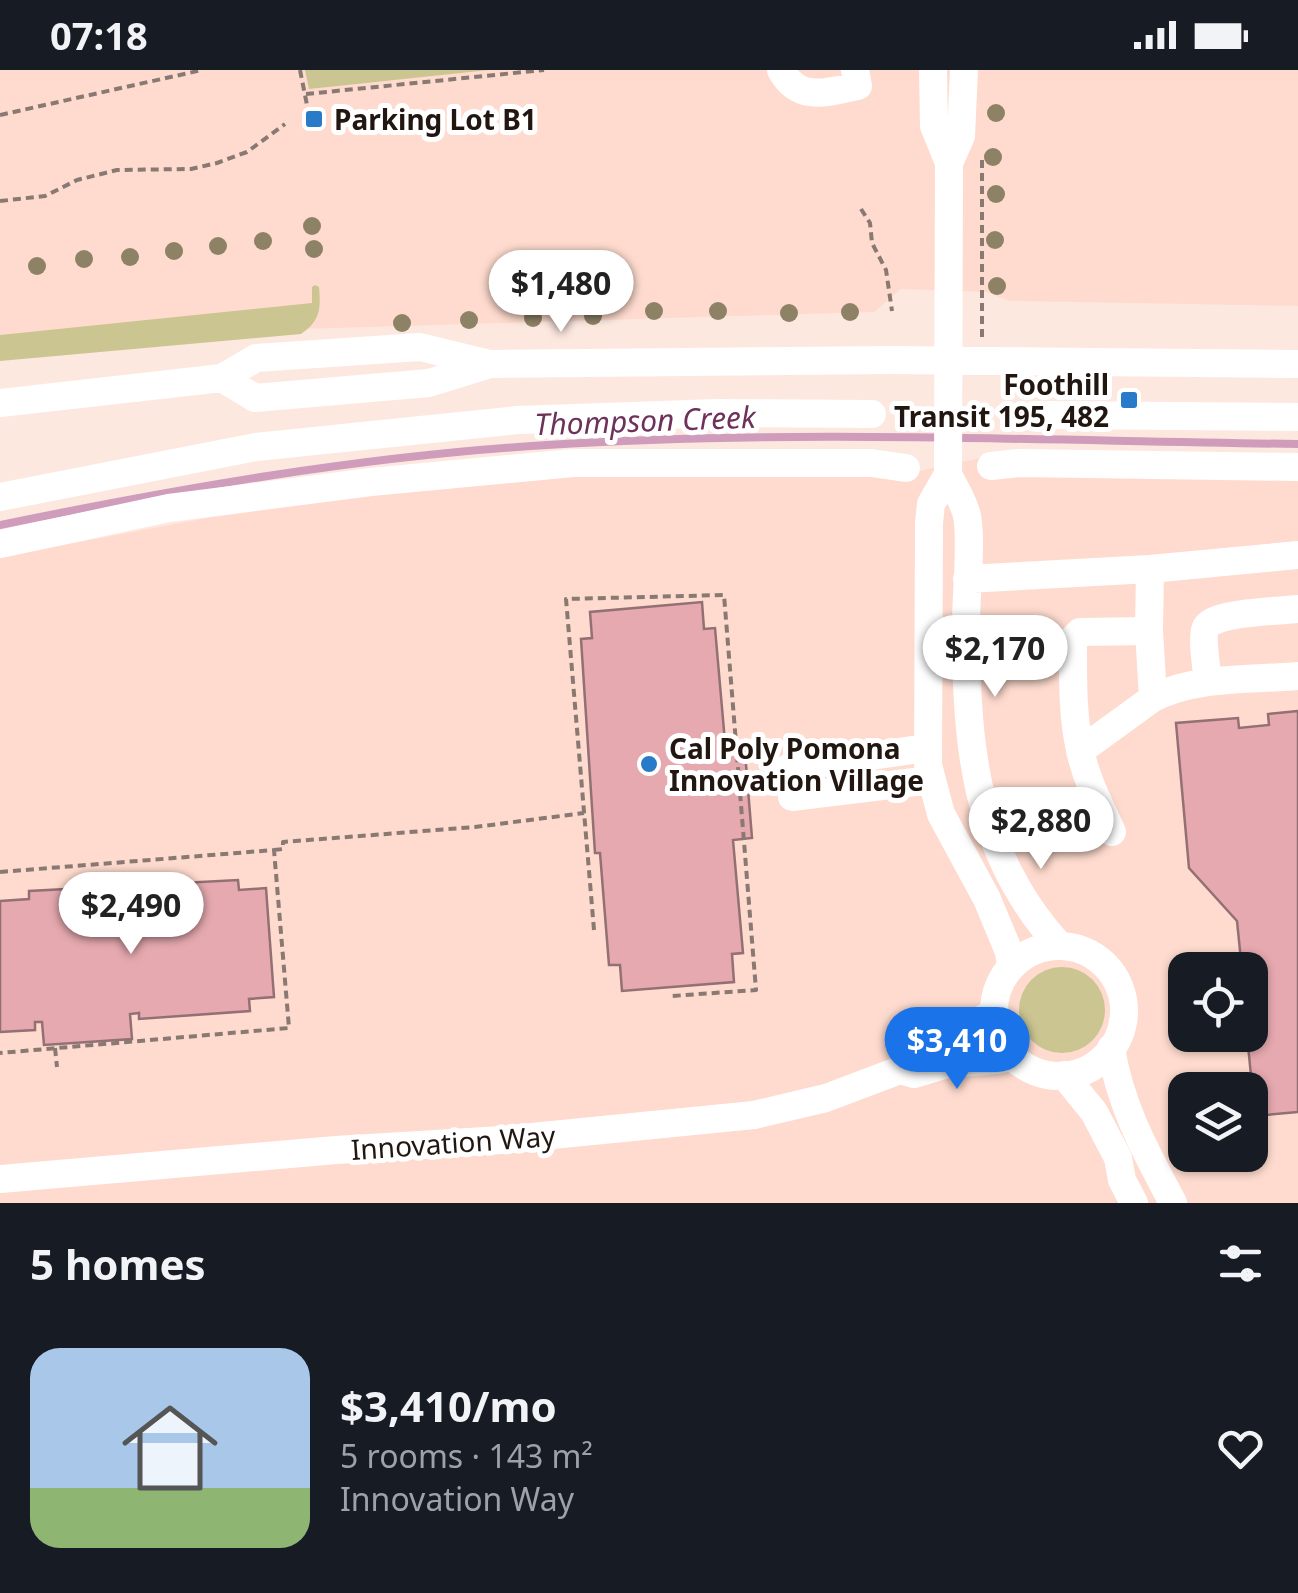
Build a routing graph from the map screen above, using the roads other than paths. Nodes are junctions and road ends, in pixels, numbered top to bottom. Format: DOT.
graph roads {
  1 [pos="781,70"];
  2 [pos="933,70"];
  3 [pos="964,70"];
  4 [pos="857,78"];
  5 [pos="949,163"];
  6 [pos="950,362"];
  7 [pos="490,364"];
  8 [pos="1298,364"];
  9 [pos="222,378"];
  10 [pos="0,403"];
  11 [pos="872,414"];
  12 [pos="1048,415"];
  13 [pos="1298,417"];
  14 [pos="991,466"];
  15 [pos="949,467"];
  16 [pos="1298,467"];
  17 [pos="906,468"];
  18 [pos="0,497"];
  19 [pos="0,544"];
  20 [pos="1298,555"];
  21 [pos="1150,569"];
  22 [pos="966,579"];
  23 [pos="1298,609"];
  24 [pos="1150,632"];
  25 [pos="1298,676"];
  26 [pos="1208,682"];
  27 [pos="1154,698"];
  28 [pos="926,748"];
  29 [pos="1080,751"];
  30 [pos="788,768"];
  31 [pos="931,780"];
  32 [pos="792,797"];
  33 [pos="1112,832"];
  34 [pos="1060,946"];
  35 [pos="1011,966"];
  36 [pos="994,1013"];
  37 [pos="1112,1048"];
  38 [pos="1012,1056"];
  39 [pos="900,1070"];
  40 [pos="1064,1076"];
  41 [pos="0,1180"];
  42 [pos="1134,1203"];
  43 [pos="1173,1203"];
  1 -- 4 [label="street"];
  2 -- 5 [label="street"];
  3 -- 5 [label="street"];
  5 -- 6 [label="street"];
  6 -- 7 [label="street"];
  6 -- 8 [label="street"];
  6 -- 15 [label="street"];
  7 -- 9 [label="street"];
  7 -- 9 [label="street"];
  9 -- 10 [label="street"];
  11 -- 18 [label="street"];
  12 -- 13 [label="street"];
  14 -- 16 [label="street"];
  15 -- 22 [label="street"];
  15 -- 28 [label="street"];
  17 -- 19 [label="street"];
  20 -- 21 [label="street"];
  21 -- 22 [label="street"];
  21 -- 24 [label="street"];
  22 -- 34 [label="street"];
  23 -- 26 [label="street"];
  24 -- 27 [label="street"];
  24 -- 29 [label="street"];
  25 -- 26 [label="street"];
  26 -- 27 [label="street"];
  27 -- 29 [label="street"];
  28 -- 30 [label="street"];
  28 -- 31 [label="street"];
  29 -- 33 [label="street"];
  31 -- 32 [label="street"];
  31 -- 35 [label="street"];
  34 -- 35 [label="street"];
  34 -- 37 [label="street"];
  35 -- 36 [label="street"];
  36 -- 38 [label="street"];
  36 -- 39 [label="street, Innovation Way"];
  37 -- 40 [label="street"];
  37 -- 43 [label="street"];
  38 -- 39 [label="street, Innovation Way"];
  38 -- 40 [label="street"];
  39 -- 41 [label="street, Innovation Way"];
  40 -- 42 [label="street"];
}
